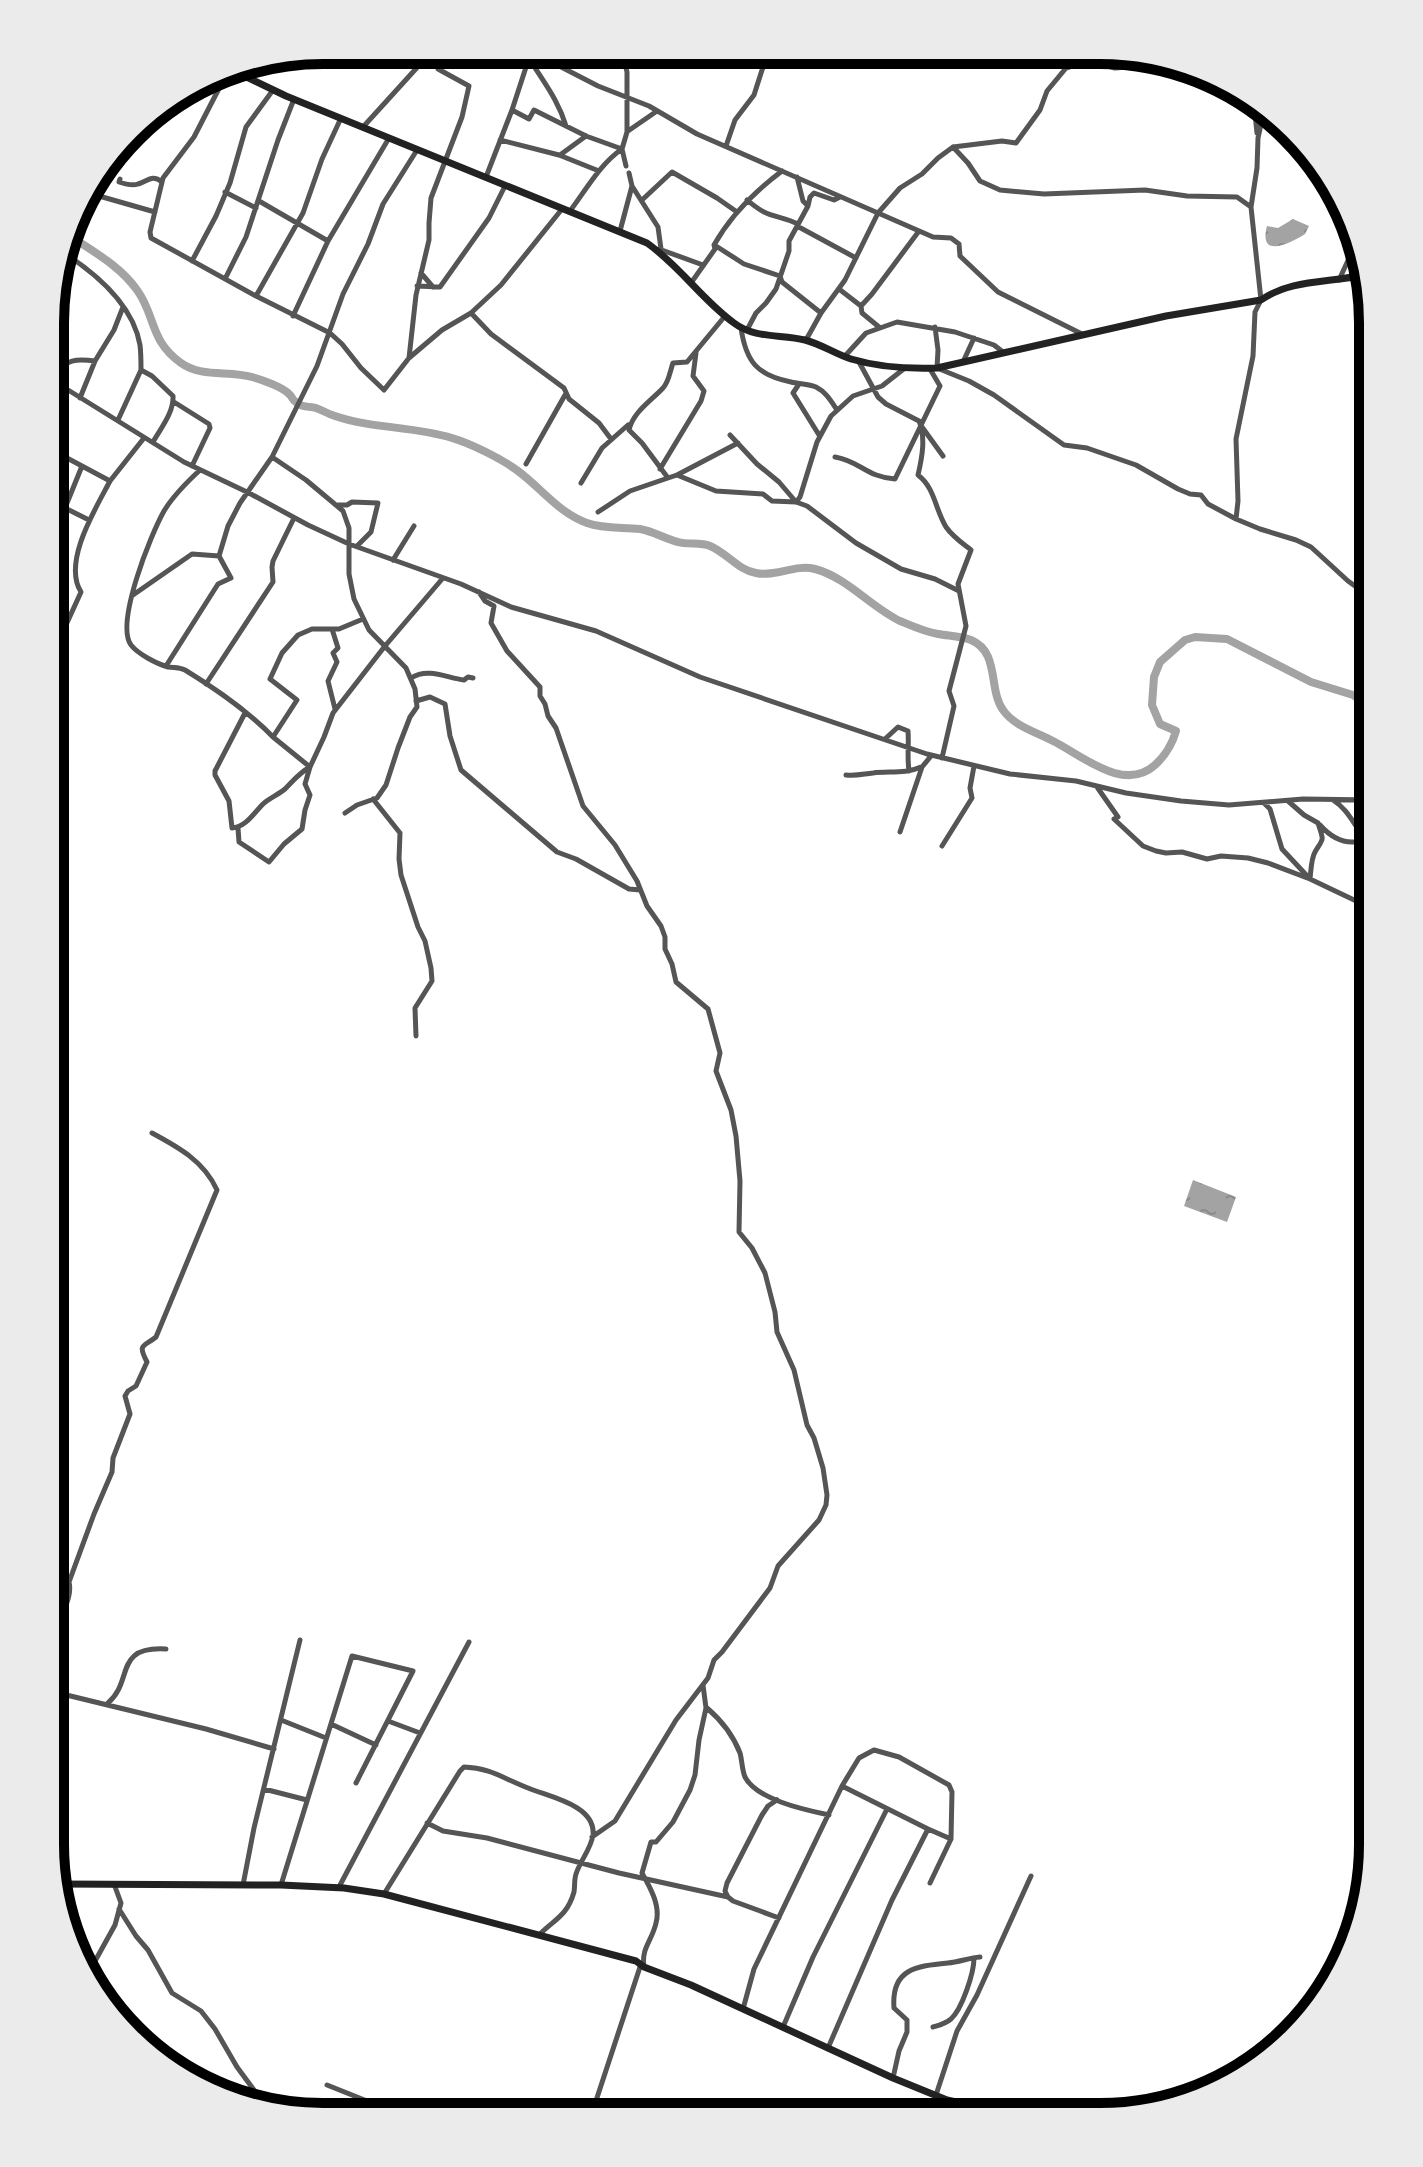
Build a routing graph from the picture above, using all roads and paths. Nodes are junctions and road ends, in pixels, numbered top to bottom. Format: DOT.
graph roads {
  1 [pos="765,64"];
  2 [pos="1077,64"];
  3 [pos="1100,64"];
  4 [pos="420,65"];
  5 [pos="437,65"];
  6 [pos="525,65"];
  7 [pos="535,65"];
  8 [pos="553,65"];
  9 [pos="625,65"];
  10 [pos="1139,67"];
  11 [pos="246,76"];
  12 [pos="220,86"];
  13 [pos="273,90"];
  14 [pos="627,98"];
  15 [pos="294,99"];
  16 [pos="512,110"];
  17 [pos="657,111"];
  18 [pos="1255,116"];
  19 [pos="341,118"];
  20 [pos="1262,121"];
  21 [pos="566,126"];
  22 [pos="363,127"];
  23 [pos="627,132"];
  24 [pos="586,136"];
  25 [pos="389,138"];
  26 [pos="1258,138"];
  27 [pos="500,140"];
  28 [pos="726,146"];
  29 [pos="953,147"];
  30 [pos="622,149"];
  31 [pos="417,150"];
  32 [pos="559,155"];
  33 [pos="445,162"];
  34 [pos="599,171"];
  35 [pos="782,171"];
  36 [pos="797,177"];
  37 [pos="486,178"];
  38 [pos="120,179"];
  39 [pos="162,182"];
  40 [pos="505,186"];
  41 [pos="632,186"];
  42 [pos="225,192"];
  43 [pos="98,196"];
  44 [pos="841,197"];
  45 [pos="642,200"];
  46 [pos="747,200"];
  47 [pos="258,204"];
  48 [pos="808,206"];
  49 [pos="1251,207"];
  50 [pos="566,210"];
  51 [pos="155,212"];
  52 [pos="737,212"];
  53 [pos="878,213"];
  54 [pos="297,222"];
  55 [pos="798,225"];
  56 [pos="620,231"];
  57 [pos="919,231"];
  58 [pos="328,241"];
  59 [pos="714,245"];
  60 [pos="652,246"];
  61 [pos="661,249"];
  62 [pos="1350,256"];
  63 [pos="856,258"];
  64 [pos="72,259"];
  65 [pos="192,261"];
  66 [pos="703,265"];
  67 [pos="421,273"];
  68 [pos="780,276"];
  69 [pos="1355,277"];
  70 [pos="225,279"];
  71 [pos="1338,281"];
  72 [pos="691,283"];
  73 [pos="417,286"];
  74 [pos="434,288"];
  75 [pos="839,289"];
  76 [pos="256,296"];
  77 [pos="1261,300"];
  78 [pos="861,306"];
  79 [pos="123,307"];
  80 [pos="471,313"];
  81 [pos="821,313"];
  82 [pos="293,316"];
  83 [pos="725,316"];
  84 [pos="879,327"];
  85 [pos="935,327"];
  86 [pos="744,329"];
  87 [pos="330,333"];
  88 [pos="1083,335"];
  89 [pos="974,338"];
  90 [pos="806,340"];
  91 [pos="696,352"];
  92 [pos="1004,352"];
  93 [pos="844,357"];
  94 [pos="409,358"];
  95 [pos="95,361"];
  96 [pos="859,361"];
  97 [pos="963,362"];
  98 [pos="64,365"];
  99 [pos="906,368"];
  100 [pos="933,368"];
  101 [pos="141,370"];
  102 [pos="799,384"];
  103 [pos="64,388"];
  104 [pos="873,390"];
  105 [pos="565,395"];
  106 [pos="80,398"];
  107 [pos="174,402"];
  108 [pos="837,410"];
  109 [pos="117,420"];
  110 [pos="629,425"];
  111 [pos="922,426"];
  112 [pos="730,435"];
  113 [pos="820,436"];
  114 [pos="144,438"];
  115 [pos="611,439"];
  116 [pos="153,442"];
  117 [pos="738,443"];
  118 [pos="64,456"];
  119 [pos="943,456"];
  120 [pos="272,457"];
  121 [pos="835,457"];
  122 [pos="526,464"];
  123 [pos="82,466"];
  124 [pos="192,466"];
  125 [pos="660,469"];
  126 [pos="200,470"];
  127 [pos="677,475"];
  128 [pos="668,478"];
  129 [pos="110,481"];
  130 [pos="581,483"];
  131 [pos="249,493"];
  132 [pos="796,502"];
  133 [pos="338,505"];
  134 [pos="65,508"];
  135 [pos="598,512"];
  136 [pos="294,518"];
  137 [pos="1236,519"];
  138 [pos="89,520"];
  139 [pos="414,526"];
  140 [pos="349,544"];
  141 [pos="357,546"];
  142 [pos="219,556"];
  143 [pos="393,560"];
  144 [pos="443,578"];
  145 [pos="1359,589"];
  146 [pos="959,591"];
  147 [pos="479,592"];
  148 [pos="132,595"];
  149 [pos="363,619"];
  150 [pos="64,629"];
  151 [pos="332,629"];
  152 [pos="385,646"];
  153 [pos="166,666"];
  154 [pos="411,678"];
  155 [pos="473,678"];
  156 [pos="206,684"];
  157 [pos="416,701"];
  158 [pos="335,710"];
  159 [pos="245,713"];
  160 [pos="273,737"];
  161 [pos="885,739"];
  162 [pos="906,747"];
  163 [pos="931,755"];
  164 [pos="942,758"];
  165 [pos="974,766"];
  166 [pos="310,767"];
  167 [pos="922,767"];
  168 [pos="909,771"];
  169 [pos="846,775"];
  170 [pos="1097,787"];
  171 [pos="373,799"];
  172 [pos="1332,799"];
  173 [pos="1287,800"];
  174 [pos="1359,800"];
  175 [pos="1264,803"];
  176 [pos="345,813"];
  177 [pos="1318,823"];
  178 [pos="238,828"];
  179 [pos="900,832"];
  180 [pos="1359,832"];
  181 [pos="1359,843"];
  182 [pos="942,846"];
  183 [pos="1310,879"];
  184 [pos="640,890"];
  185 [pos="1359,902"];
  186 [pos="416,1036"];
  187 [pos="152,1133"];
  188 [pos="64,1580"];
  189 [pos="69,1582"];
  190 [pos="64,1608"];
  191 [pos="300,1640"];
  192 [pos="469,1642"];
  193 [pos="166,1649"];
  194 [pos="703,1685"];
  195 [pos="64,1694"];
  196 [pos="107,1704"];
  197 [pos="706,1708"];
  198 [pos="281,1720"];
  199 [pos="388,1721"];
  200 [pos="331,1724"];
  201 [pos="420,1733"];
  202 [pos="326,1738"];
  203 [pos="376,1745"];
  204 [pos="274,1749"];
  205 [pos="356,1783"];
  206 [pos="842,1786"];
  207 [pos="264,1789"];
  208 [pos="307,1800"];
  209 [pos="777,1800"];
  210 [pos="887,1809"];
  211 [pos="829,1815"];
  212 [pos="427,1823"];
  213 [pos="928,1829"];
  214 [pos="592,1837"];
  215 [pos="951,1839"];
  216 [pos="582,1863"];
  217 [pos="1031,1876"];
  218 [pos="645,1879"];
  219 [pos="930,1883"];
  220 [pos="67,1884"];
  221 [pos="114,1884"];
  222 [pos="281,1885"];
  223 [pos="243,1886"];
  224 [pos="339,1887"];
  225 [pos="384,1894"];
  226 [pos="728,1897"];
  227 [pos="119,1909"];
  228 [pos="779,1918"];
  229 [pos="540,1934"];
  230 [pos="94,1963"];
  231 [pos="644,1967"];
  232 [pos="743,2009"];
  233 [pos="783,2027"];
  234 [pos="933,2027"];
  235 [pos="828,2048"];
  236 [pos="893,2078"];
  237 [pos="327,2085"];
  238 [pos="257,2094"];
  239 [pos="936,2096"];
  240 [pos="366,2103"];
  241 [pos="595,2103"];
  242 [pos="961,2103"];
  1 -- 28 [label="street"];
  2 -- 29 [label="street"];
  3 -- 10 [label="street"];
  4 -- 22 [label="street"];
  5 -- 33 [label="street"];
  6 -- 16 [label="street"];
  7 -- 21 [label="street"];
  8 -- 14 [label="street"];
  9 -- 14 [label="street"];
  11 -- 13 [label="street"];
  12 -- 39 [label="street"];
  13 -- 15 [label="street"];
  13 -- 42 [label="street"];
  14 -- 17 [label="street"];
  14 -- 23 [label="street"];
  15 -- 19 [label="street"];
  15 -- 47 [label="street"];
  16 -- 21 [label="street"];
  16 -- 27 [label="street"];
  17 -- 23 [label="street"];
  17 -- 28 [label="street"];
  18 -- 26 [label="street"];
  19 -- 22 [label="street"];
  19 -- 54 [label="street"];
  20 -- 26 [label="street"];
  21 -- 24 [label="street"];
  22 -- 25 [label="street"];
  23 -- 30 [label="street"];
  24 -- 30 [label="street"];
  24 -- 32 [label="street"];
  25 -- 31 [label="street"];
  25 -- 58 [label="street"];
  26 -- 49 [label="street"];
  27 -- 32 [label="street"];
  27 -- 37 [label="street"];
  28 -- 35 [label="street"];
  29 -- 49 [label="street"];
  29 -- 53 [label="street"];
  30 -- 34 [label="street"];
  30 -- 41 [label="street"];
  31 -- 33 [label="street"];
  31 -- 87 [label="street"];
  32 -- 34 [label="street"];
  33 -- 37 [label="street"];
  33 -- 67 [label="street"];
  34 -- 50 [label="street"];
  35 -- 36 [label="street"];
  35 -- 46 [label="street"];
  36 -- 44 [label="street"];
  36 -- 48 [label="street"];
  37 -- 40 [label="street"];
  38 -- 39 [label="street"];
  39 -- 51 [label="street"];
  40 -- 50 [label="street"];
  40 -- 74 [label="street"];
  41 -- 45 [label="street"];
  41 -- 56 [label="street"];
  42 -- 47 [label="street"];
  42 -- 65 [label="street"];
  43 -- 51 [label="street"];
  44 -- 48 [label="street"];
  44 -- 53 [label="street"];
  45 -- 52 [label="street"];
  45 -- 61 [label="street"];
  46 -- 52 [label="street"];
  46 -- 55 [label="street"];
  47 -- 54 [label="street"];
  47 -- 70 [label="street"];
  48 -- 55 [label="street"];
  49 -- 77 [label="street"];
  50 -- 56 [label="street"];
  50 -- 80 [label="street"];
  51 -- 65 [label="street"];
  52 -- 59 [label="street"];
  53 -- 57 [label="street"];
  53 -- 63 [label="street"];
  54 -- 58 [label="street"];
  54 -- 76 [label="street"];
  55 -- 63 [label="street"];
  55 -- 68 [label="street"];
  56 -- 60 [label="street"];
  57 -- 78 [label="street"];
  57 -- 88 [label="street"];
  58 -- 82 [label="street"];
  59 -- 66 [label="street"];
  59 -- 68 [label="street"];
  60 -- 61 [label="street"];
  60 -- 72 [label="street"];
  61 -- 66 [label="street"];
  62 -- 71 [label="street"];
  63 -- 75 [label="street"];
  64 -- 79 [label="street"];
  65 -- 70 [label="street"];
  66 -- 72 [label="street"];
  67 -- 73 [label="street"];
  67 -- 74 [label="street"];
  68 -- 81 [label="street"];
  68 -- 86 [label="street"];
  69 -- 71 [label="street"];
  70 -- 76 [label="street"];
  71 -- 77 [label="street"];
  72 -- 83 [label="street"];
  73 -- 74 [label="street"];
  73 -- 94 [label="street"];
  75 -- 78 [label="street"];
  75 -- 81 [label="street"];
  76 -- 82 [label="street"];
  77 -- 88 [label="street"];
  77 -- 137 [label="street"];
  78 -- 84 [label="street"];
  79 -- 95 [label="street"];
  79 -- 101 [label="street"];
  80 -- 94 [label="street"];
  80 -- 105 [label="street"];
  81 -- 90 [label="street"];
  82 -- 87 [label="street"];
  83 -- 86 [label="street"];
  83 -- 91 [label="street"];
  84 -- 85 [label="street"];
  84 -- 93 [label="street"];
  85 -- 89 [label="street"];
  85 -- 100 [label="street"];
  86 -- 90 [label="street"];
  86 -- 102 [label="street"];
  87 -- 94 [label="street"];
  87 -- 120 [label="street"];
  88 -- 92 [label="street"];
  89 -- 92 [label="street"];
  89 -- 97 [label="street"];
  90 -- 93 [label="street"];
  91 -- 110 [label="street"];
  91 -- 125 [label="street"];
  92 -- 97 [label="street"];
  93 -- 96 [label="street"];
  95 -- 98 [label="street"];
  95 -- 106 [label="street"];
  96 -- 99 [label="street"];
  96 -- 104 [label="street"];
  97 -- 100 [label="street"];
  99 -- 100 [label="street"];
  99 -- 104 [label="street"];
  100 -- 111 [label="street"];
  100 -- 137 [label="street"];
  101 -- 107 [label="street"];
  101 -- 109 [label="street"];
  102 -- 108 [label="street"];
  102 -- 113 [label="street"];
  103 -- 106 [label="street"];
  104 -- 108 [label="street"];
  104 -- 111 [label="street"];
  105 -- 115 [label="street"];
  105 -- 122 [label="street"];
  106 -- 109 [label="street"];
  107 -- 116 [label="street"];
  107 -- 124 [label="street"];
  108 -- 113 [label="street"];
  109 -- 114 [label="street"];
  110 -- 115 [label="street"];
  110 -- 125 [label="street"];
  111 -- 119 [label="street"];
  111 -- 121 [label="street"];
  111 -- 146 [label="street"];
  112 -- 117 [label="street"];
  113 -- 132 [label="street"];
  114 -- 116 [label="street"];
  114 -- 129 [label="street"];
  115 -- 130 [label="street"];
  116 -- 124 [label="street"];
  117 -- 127 [label="street"];
  117 -- 132 [label="street"];
  118 -- 123 [label="street"];
  120 -- 131 [label="street"];
  120 -- 133 [label="street"];
  123 -- 129 [label="street"];
  123 -- 134 [label="street"];
  124 -- 126 [label="street"];
  125 -- 128 [label="street"];
  126 -- 131 [label="street"];
  126 -- 148 [label="street"];
  127 -- 128 [label="street"];
  127 -- 132 [label="street"];
  128 -- 135 [label="street"];
  129 -- 138 [label="street"];
  131 -- 136 [label="street"];
  131 -- 142 [label="street"];
  132 -- 146 [label="street"];
  133 -- 140 [label="street"];
  133 -- 141 [label="street"];
  134 -- 138 [label="street"];
  136 -- 140 [label="street"];
  136 -- 156 [label="street"];
  137 -- 145 [label="street"];
  138 -- 150 [label="street"];
  139 -- 143 [label="street"];
  140 -- 141 [label="street"];
  140 -- 149 [label="street"];
  141 -- 143 [label="street"];
  142 -- 148 [label="street"];
  142 -- 153 [label="street"];
  143 -- 144 [label="street"];
  144 -- 147 [label="street"];
  144 -- 152 [label="street"];
  146 -- 164 [label="street"];
  147 -- 161 [label="street"];
  147 -- 184 [label="street"];
  148 -- 153 [label="street"];
  149 -- 151 [label="street"];
  149 -- 152 [label="street"];
  151 -- 158 [label="street"];
  151 -- 160 [label="street"];
  152 -- 154 [label="street"];
  152 -- 158 [label="street"];
  153 -- 156 [label="street"];
  154 -- 155 [label="street"];
  154 -- 157 [label="street"];
  156 -- 159 [label="street"];
  157 -- 171 [label="street"];
  157 -- 184 [label="street"];
  158 -- 166 [label="street"];
  159 -- 160 [label="street"];
  159 -- 178 [label="street"];
  160 -- 166 [label="street"];
  161 -- 162 [label="street"];
  161 -- 162 [label="street"];
  162 -- 163 [label="street"];
  162 -- 168 [label="street"];
  163 -- 164 [label="street"];
  163 -- 167 [label="street"];
  164 -- 165 [label="street"];
  165 -- 170 [label="street"];
  165 -- 182 [label="street"];
  166 -- 178 [label="street"];
  166 -- 178 [label="street"];
  167 -- 168 [label="street"];
  167 -- 179 [label="street"];
  168 -- 169 [label="street"];
  170 -- 175 [label="street"];
  170 -- 183 [label="street"];
  171 -- 176 [label="street"];
  171 -- 186 [label="street"];
  172 -- 173 [label="street"];
  172 -- 174 [label="street"];
  172 -- 180 [label="street"];
  173 -- 175 [label="street"];
  173 -- 177 [label="street"];
  175 -- 183 [label="street"];
  177 -- 181 [label="street"];
  177 -- 183 [label="street"];
  183 -- 185 [label="street"];
  184 -- 194 [label="street"];
  187 -- 189 [label="street"];
  188 -- 189 [label="street"];
  189 -- 190 [label="street"];
  191 -- 198 [label="street"];
  192 -- 201 [label="street"];
  193 -- 196 [label="street"];
  194 -- 197 [label="street"];
  194 -- 214 [label="street"];
  195 -- 196 [label="street"];
  196 -- 204 [label="street"];
  197 -- 209 [label="street"];
  197 -- 218 [label="street"];
  198 -- 202 [label="street"];
  198 -- 204 [label="street"];
  199 -- 200 [label="street"];
  199 -- 201 [label="street"];
  199 -- 203 [label="street"];
  200 -- 202 [label="street"];
  200 -- 203 [label="street"];
  201 -- 224 [label="street"];
  202 -- 208 [label="street"];
  203 -- 205 [label="street"];
  204 -- 207 [label="street"];
  206 -- 210 [label="street"];
  206 -- 211 [label="street"];
  206 -- 215 [label="street"];
  207 -- 208 [label="street"];
  207 -- 223 [label="street"];
  208 -- 222 [label="street"];
  209 -- 211 [label="street"];
  209 -- 226 [label="street"];
  210 -- 213 [label="street"];
  210 -- 233 [label="street"];
  211 -- 228 [label="street"];
  212 -- 214 [label="street"];
  212 -- 216 [label="street"];
  212 -- 225 [label="street"];
  213 -- 215 [label="street"];
  213 -- 235 [label="street"];
  214 -- 216 [label="street"];
  215 -- 219 [label="street"];
  216 -- 218 [label="street"];
  216 -- 229 [label="street"];
  217 -- 239 [label="street"];
  218 -- 226 [label="street"];
  218 -- 231 [label="street"];
  220 -- 221 [label="street"];
  221 -- 223 [label="street"];
  221 -- 227 [label="street"];
  222 -- 223 [label="street"];
  222 -- 224 [label="street"];
  224 -- 225 [label="street"];
  225 -- 229 [label="street"];
  226 -- 228 [label="street"];
  227 -- 230 [label="street"];
  227 -- 238 [label="street"];
  228 -- 232 [label="street"];
  229 -- 231 [label="street"];
  231 -- 232 [label="street"];
  231 -- 241 [label="street"];
  232 -- 233 [label="street"];
  233 -- 235 [label="street"];
  234 -- 236 [label="street"];
  235 -- 236 [label="street"];
  236 -- 239 [label="street"];
  237 -- 240 [label="street"];
  239 -- 242 [label="street"];
}
